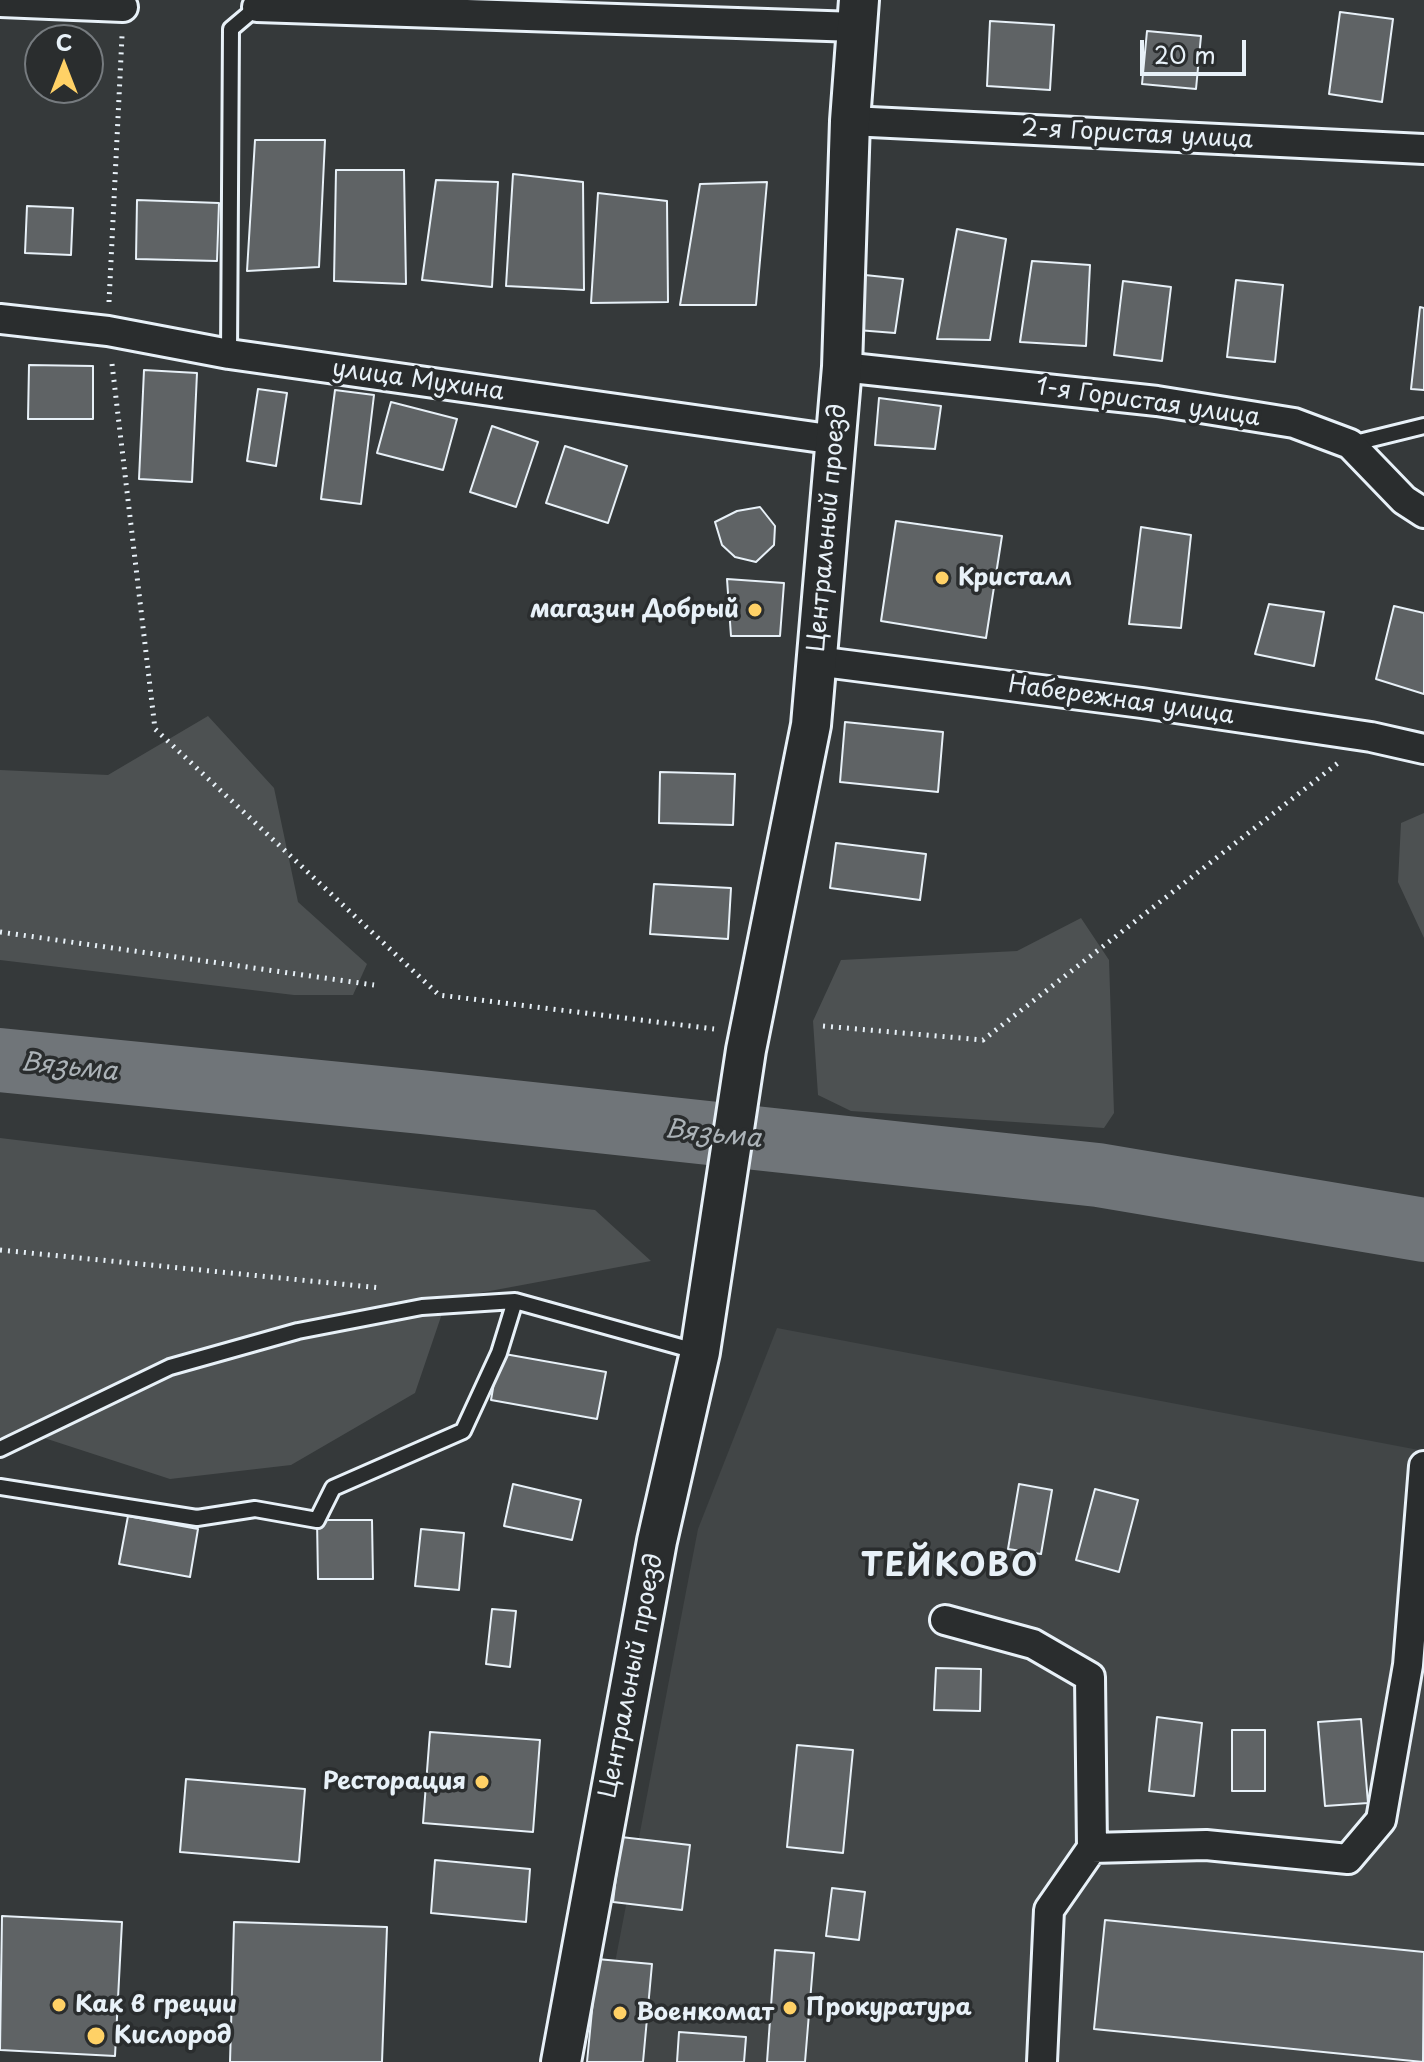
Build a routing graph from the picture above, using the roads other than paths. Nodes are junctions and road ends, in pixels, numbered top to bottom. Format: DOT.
graph roads {
  1 [pos="0,2"];
  2 [pos="131,4"];
  3 [pos="257,7"];
  4 [pos="858,14"];
  5 [pos="850,121"];
  6 [pos="1424,149"];
  7 [pos="0,319"];
  8 [pos="229,354"];
  9 [pos="842,367"];
  10 [pos="1424,426"];
  11 [pos="836,440"];
  12 [pos="1350,444"];
  13 [pos="1424,513"];
  14 [pos="816,661"];
  15 [pos="1424,749"];
  16 [pos="515,1301"];
  17 [pos="700,1352"];
  18 [pos="0,1449"];
  19 [pos="1424,1466"];
  20 [pos="0,1487"];
  21 [pos="945,1620"];
  22 [pos="1092,1848"];
  23 [pos="561,2062"];
  24 [pos="1042,2062"];
  1 -- 2 [label="street"];
  3 -- 4 [label="street"];
  3 -- 8 [label="lane"];
  4 -- 5 [label="street, Центральный проезд"];
  5 -- 6 [label="street, 2-я Гористая улица"];
  5 -- 9 [label="street, Центральный проезд"];
  7 -- 8 [label="street, улица Мухина"];
  8 -- 11 [label="street, улица Мухина"];
  9 -- 11 [label="street, Центральный проезд"];
  9 -- 12 [label="street, 1-я Гористая улица"];
  10 -- 12 [label="lane"];
  11 -- 14 [label="street, Центральный проезд"];
  12 -- 13 [label="street, 1-я Гористая улица"];
  14 -- 15 [label="street, Набережная улица"];
  14 -- 17 [label="street, Центральный проезд"];
  16 -- 17 [label="lane"];
  16 -- 18 [label="lane"];
  16 -- 20 [label="lane"];
  17 -- 23 [label="street, Центральный проезд"];
  19 -- 22 [label="street"];
  21 -- 22 [label="street"];
  22 -- 24 [label="street"];
}
